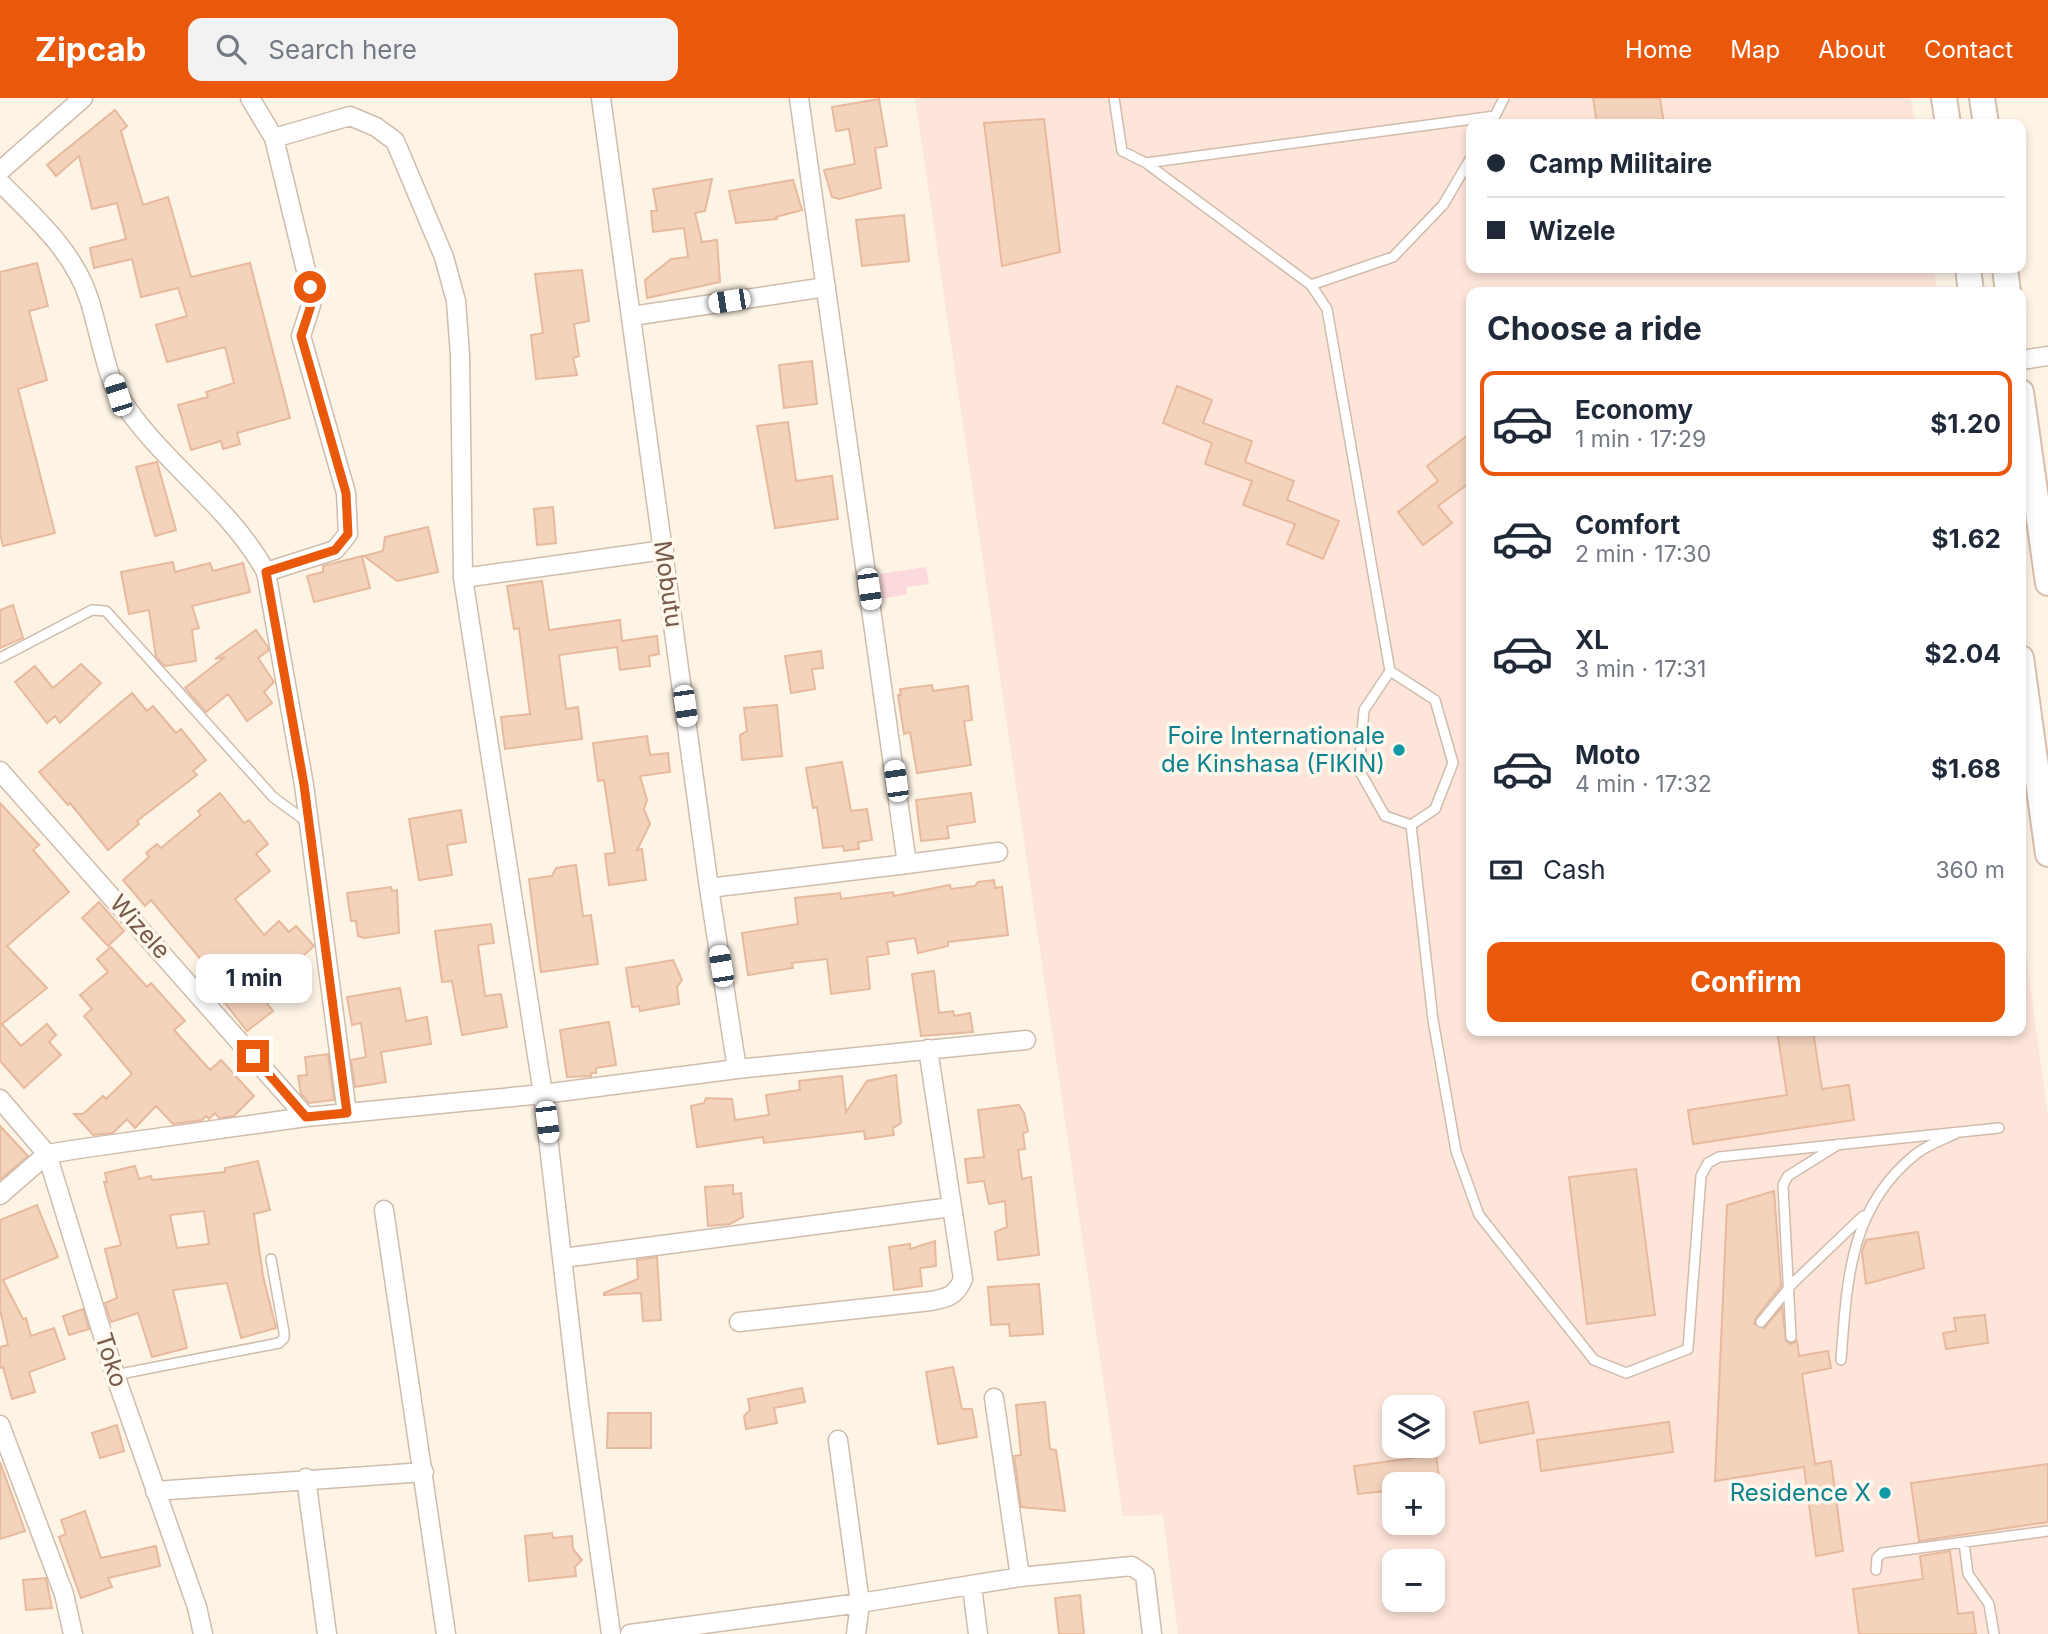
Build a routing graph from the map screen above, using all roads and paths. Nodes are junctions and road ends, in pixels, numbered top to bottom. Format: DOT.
graph roads {
  1 [pos="82,98"];
  2 [pos="250,98"];
  3 [pos="601,98"];
  4 [pos="799,98"];
  5 [pos="1114,98"];
  6 [pos="1504,98"];
  7 [pos="1944,98"];
  8 [pos="1982,98"];
  9 [pos="1494,119"];
  10 [pos="1947,119"];
  11 [pos="1985,119"];
  12 [pos="1466,123"];
  13 [pos="274,138"];
  14 [pos="1146,163"];
  15 [pos="1466,166"];
  16 [pos="0,172"];
  17 [pos="0,182"];
  18 [pos="1311,285"];
  19 [pos="827,286"];
  20 [pos="632,316"];
  21 [pos="2048,356"];
  22 [pos="2026,359"];
  23 [pos="2026,427"];
  24 [pos="664,550"];
  25 [pos="266,572"];
  26 [pos="464,578"];
  27 [pos="2048,583"];
  28 [pos="0,658"];
  29 [pos="1390,671"];
  30 [pos="2026,694"];
  31 [pos="0,771"];
  32 [pos="307,822"];
  33 [pos="1411,825"];
  34 [pos="998,852"];
  35 [pos="2048,854"];
  36 [pos="907,864"];
  37 [pos="709,888"];
  38 [pos="1026,1040"];
  39 [pos="928,1049"];
  40 [pos="737,1069"];
  41 [pos="543,1094"];
  42 [pos="0,1099"];
  43 [pos="347,1113"];
  44 [pos="306,1117"];
  45 [pos="1998,1128"];
  46 [pos="1959,1131"];
  47 [pos="1841,1143"];
  48 [pos="47,1154"];
  49 [pos="0,1195"];
  50 [pos="951,1207"];
  51 [pos="384,1210"];
  52 [pos="1867,1212"];
  53 [pos="562,1258"];
  54 [pos="271,1259"];
  55 [pos="1788,1290"];
  56 [pos="739,1322"];
  57 [pos="1761,1322"];
  58 [pos="1791,1337"];
  59 [pos="1841,1360"];
  60 [pos="116,1375"];
  61 [pos="993,1398"];
  62 [pos="0,1425"];
  63 [pos="838,1440"];
  64 [pos="424,1472"];
  65 [pos="306,1478"];
  66 [pos="155,1491"];
  67 [pos="2048,1531"];
  68 [pos="1964,1543"];
  69 [pos="1875,1570"];
  70 [pos="1020,1577"];
  71 [pos="971,1586"];
  72 [pos="860,1603"];
  73 [pos="671,1631"];
  74 [pos="73,1634"];
  75 [pos="203,1634"];
  76 [pos="327,1634"];
  77 [pos="446,1634"];
  78 [pos="611,1634"];
  79 [pos="629,1634"];
  80 [pos="856,1634"];
  81 [pos="978,1634"];
  82 [pos="1152,1634"];
  83 [pos="1994,1634"];
  1 -- 16 [label="street"];
  2 -- 13 [label="street"];
  3 -- 20 [label="street, Mobutu"];
  4 -- 19 [label="street"];
  5 -- 14 [label="lane"];
  6 -- 9 [label="lane"];
  7 -- 10 [label="main road"];
  8 -- 11 [label="main road"];
  12 -- 14 [label="lane"];
  13 -- 25 [label="street"];
  13 -- 26 [label="street"];
  14 -- 18 [label="lane"];
  15 -- 18 [label="lane"];
  17 -- 25 [label="street"];
  18 -- 29 [label="lane"];
  19 -- 20 [label="street"];
  19 -- 36 [label="street"];
  20 -- 24 [label="street, Mobutu"];
  21 -- 22 [label="street"];
  23 -- 27 [label="main road"];
  24 -- 26 [label="street"];
  24 -- 37 [label="street, Mobutu"];
  25 -- 32 [label="street"];
  26 -- 41 [label="street"];
  28 -- 32 [label="lane"];
  29 -- 33 [label="lane"];
  29 -- 33 [label="lane"];
  30 -- 35 [label="main road"];
  31 -- 44 [label="street, Wizele"];
  32 -- 43 [label="street"];
  33 -- 47 [label="lane"];
  34 -- 36 [label="street"];
  36 -- 37 [label="street"];
  37 -- 40 [label="street, Mobutu"];
  38 -- 39 [label="street"];
  39 -- 40 [label="street"];
  39 -- 50 [label="street"];
  40 -- 41 [label="street"];
  41 -- 43 [label="street"];
  41 -- 53 [label="street"];
  42 -- 48 [label="street, Toko"];
  43 -- 44 [label="street"];
  44 -- 48 [label="street"];
  45 -- 46 [label="lane"];
  46 -- 47 [label="lane"];
  46 -- 52 [label="lane"];
  47 -- 55 [label="lane"];
  48 -- 49 [label="street"];
  48 -- 60 [label="street, Toko"];
  50 -- 53 [label="street"];
  50 -- 56 [label="street"];
  51 -- 64 [label="street"];
  52 -- 55 [label="lane"];
  52 -- 59 [label="lane"];
  53 -- 78 [label="street"];
  54 -- 60 [label="lane"];
  55 -- 57 [label="lane"];
  55 -- 58 [label="lane"];
  60 -- 66 [label="street, Toko"];
  61 -- 70 [label="street"];
  62 -- 74 [label="street"];
  63 -- 72 [label="street"];
  64 -- 65 [label="street"];
  64 -- 77 [label="street"];
  65 -- 66 [label="street"];
  65 -- 76 [label="street"];
  66 -- 75 [label="street, Toko"];
  67 -- 68 [label="lane"];
  68 -- 69 [label="lane"];
  68 -- 83 [label="lane"];
  70 -- 71 [label="street"];
  70 -- 82 [label="street"];
  71 -- 72 [label="street"];
  71 -- 81 [label="street"];
  72 -- 73 [label="street"];
  72 -- 80 [label="street"];
  73 -- 79 [label="street"];
}
